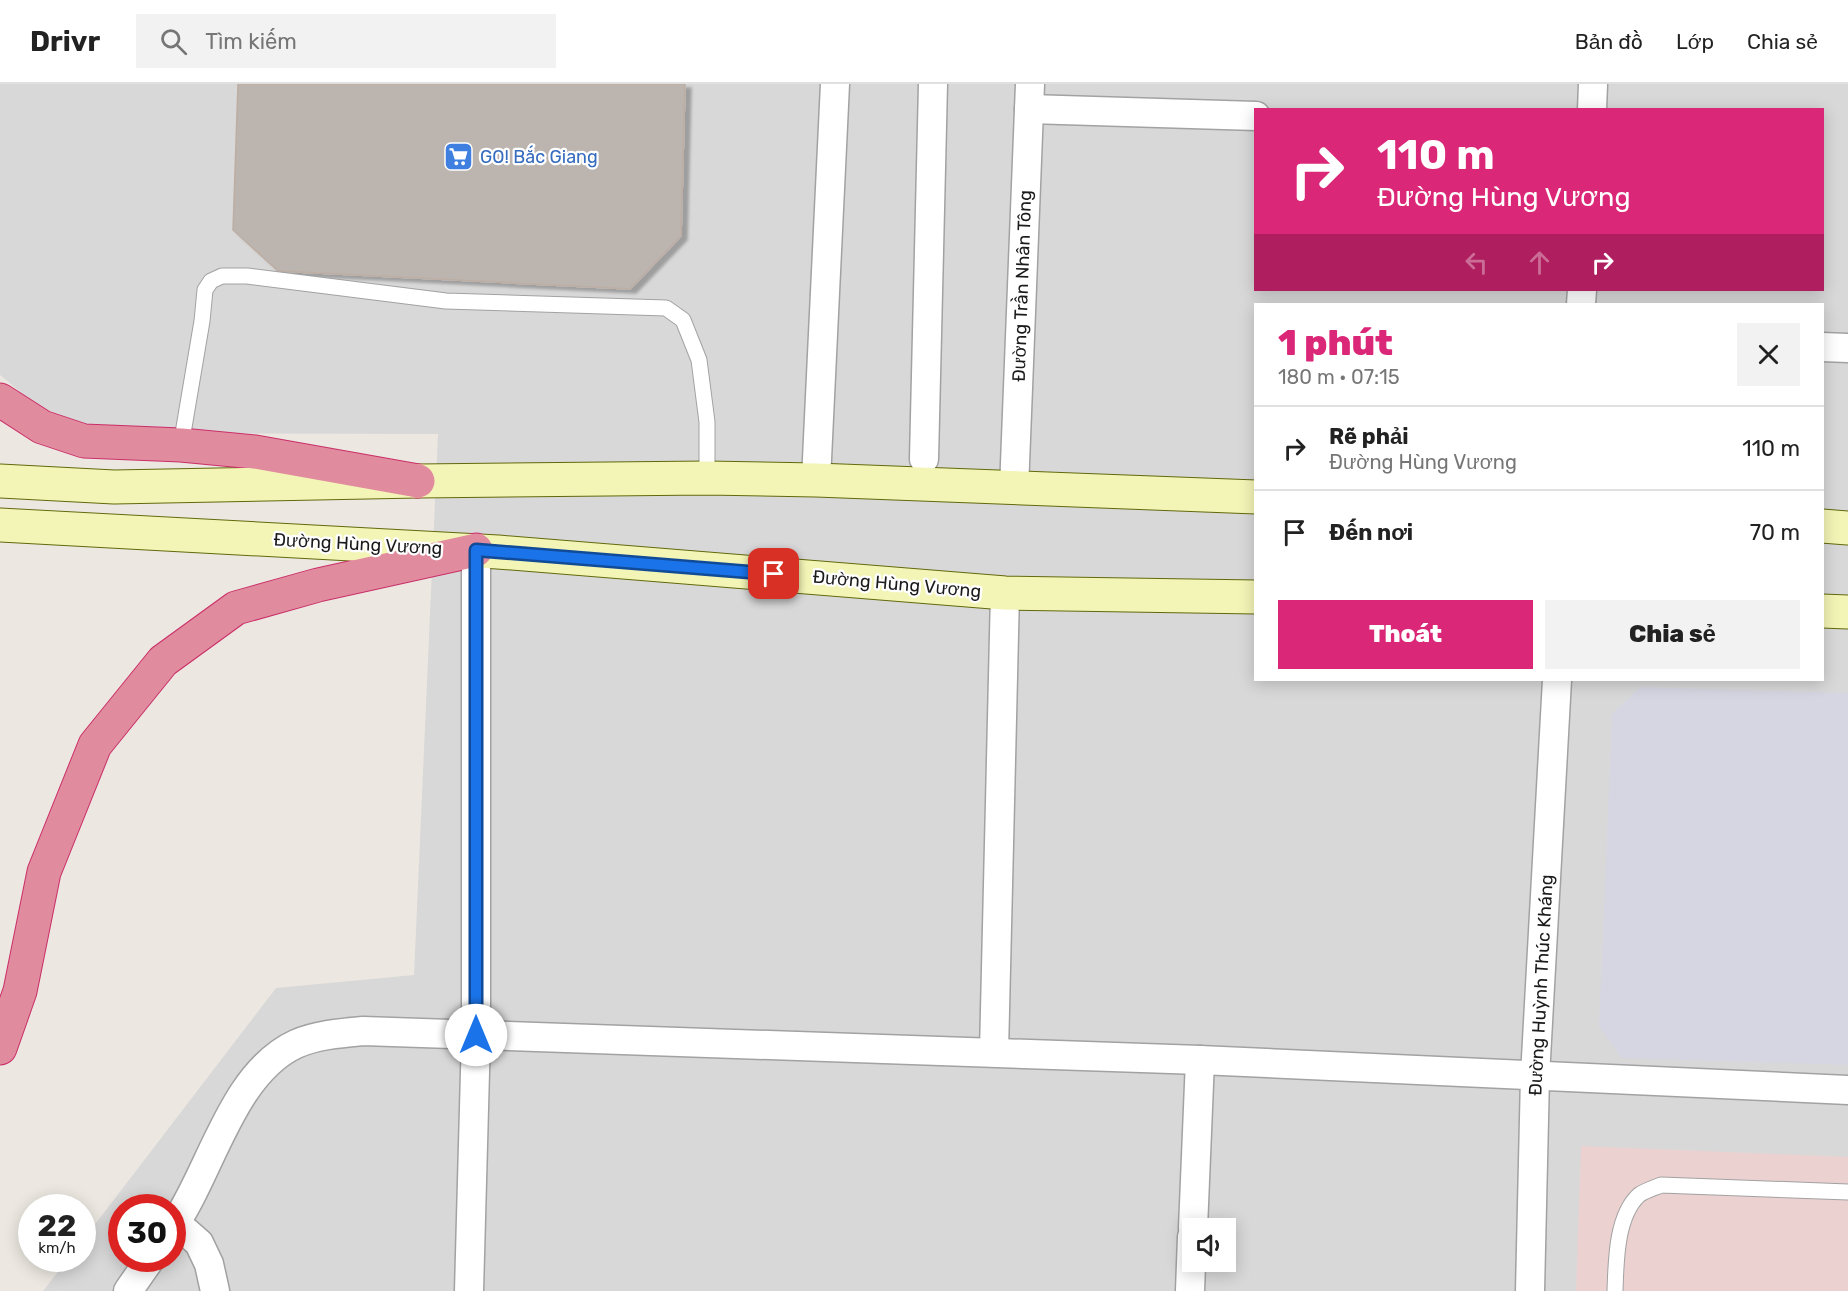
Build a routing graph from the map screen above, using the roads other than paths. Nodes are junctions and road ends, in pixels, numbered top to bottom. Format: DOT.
graph roads {
  1 [pos="835,84"];
  2 [pos="933,84"];
  3 [pos="1593,84"];
  4 [pos="1030,96"];
  5 [pos="1592,108"];
  6 [pos="1254,116"];
  7 [pos="1824,347"];
  8 [pos="1848,348"];
  9 [pos="0,400"];
  10 [pos="181,445"];
  11 [pos="924,459"];
  12 [pos="707,478"];
  13 [pos="816,480"];
  14 [pos="0,481"];
  15 [pos="418,481"];
  16 [pos="1014,489"];
  17 [pos="1254,497"];
  18 [pos="0,525"];
  19 [pos="1824,526"];
  20 [pos="1848,528"];
  21 [pos="476,550"];
  22 [pos="1005,593"];
  23 [pos="1254,597"];
  24 [pos="1824,611"];
  25 [pos="1848,612"];
  26 [pos="1557,681"];
  27 [pos="476,1035"];
  28 [pos="0,1047"];
  29 [pos="994,1052"];
  30 [pos="1200,1060"];
  31 [pos="1535,1076"];
  32 [pos="1848,1090"];
  33 [pos="1848,1192"];
  34 [pos="186,1202"];
  35 [pos="1193,1218"];
  36 [pos="186,1234"];
  37 [pos="141,1272"];
  38 [pos="1191,1272"];
  39 [pos="128,1291"];
  40 [pos="215,1291"];
  41 [pos="469,1291"];
  42 [pos="1190,1291"];
  43 [pos="1530,1291"];
  44 [pos="1615,1291"];
  1 -- 13 [label="street"];
  2 -- 11 [label="street"];
  3 -- 5 [label="street"];
  4 -- 6 [label="street"];
  4 -- 16 [label="street, Đường Trần Nhân Tông"];
  7 -- 8 [label="street"];
  9 -- 10 [label="highway"];
  10 -- 12 [label="lane"];
  10 -- 15 [label="highway"];
  12 -- 13 [label="main road"];
  12 -- 15 [label="main road"];
  13 -- 16 [label="main road"];
  14 -- 15 [label="main road"];
  16 -- 17 [label="main road"];
  18 -- 21 [label="main road, Đường Hùng Vương"];
  19 -- 20 [label="main road"];
  21 -- 22 [label="main road, Đường Hùng Vương"];
  21 -- 27 [label="street"];
  21 -- 28 [label="highway"];
  22 -- 23 [label="main road, Đường Hùng Vương"];
  22 -- 29 [label="street"];
  24 -- 25 [label="main road"];
  26 -- 31 [label="street, Đường Huỳnh Thúc Kháng"];
  27 -- 29 [label="street"];
  27 -- 34 [label="street"];
  27 -- 41 [label="street"];
  29 -- 30 [label="street"];
  30 -- 31 [label="street"];
  30 -- 35 [label="street"];
  31 -- 32 [label="street"];
  31 -- 43 [label="street, Đường Huỳnh Thúc Kháng"];
  33 -- 44 [label="lane"];
  36 -- 40 [label="street"];
  37 -- 39 [label="street"];
  38 -- 42 [label="street"];
}
